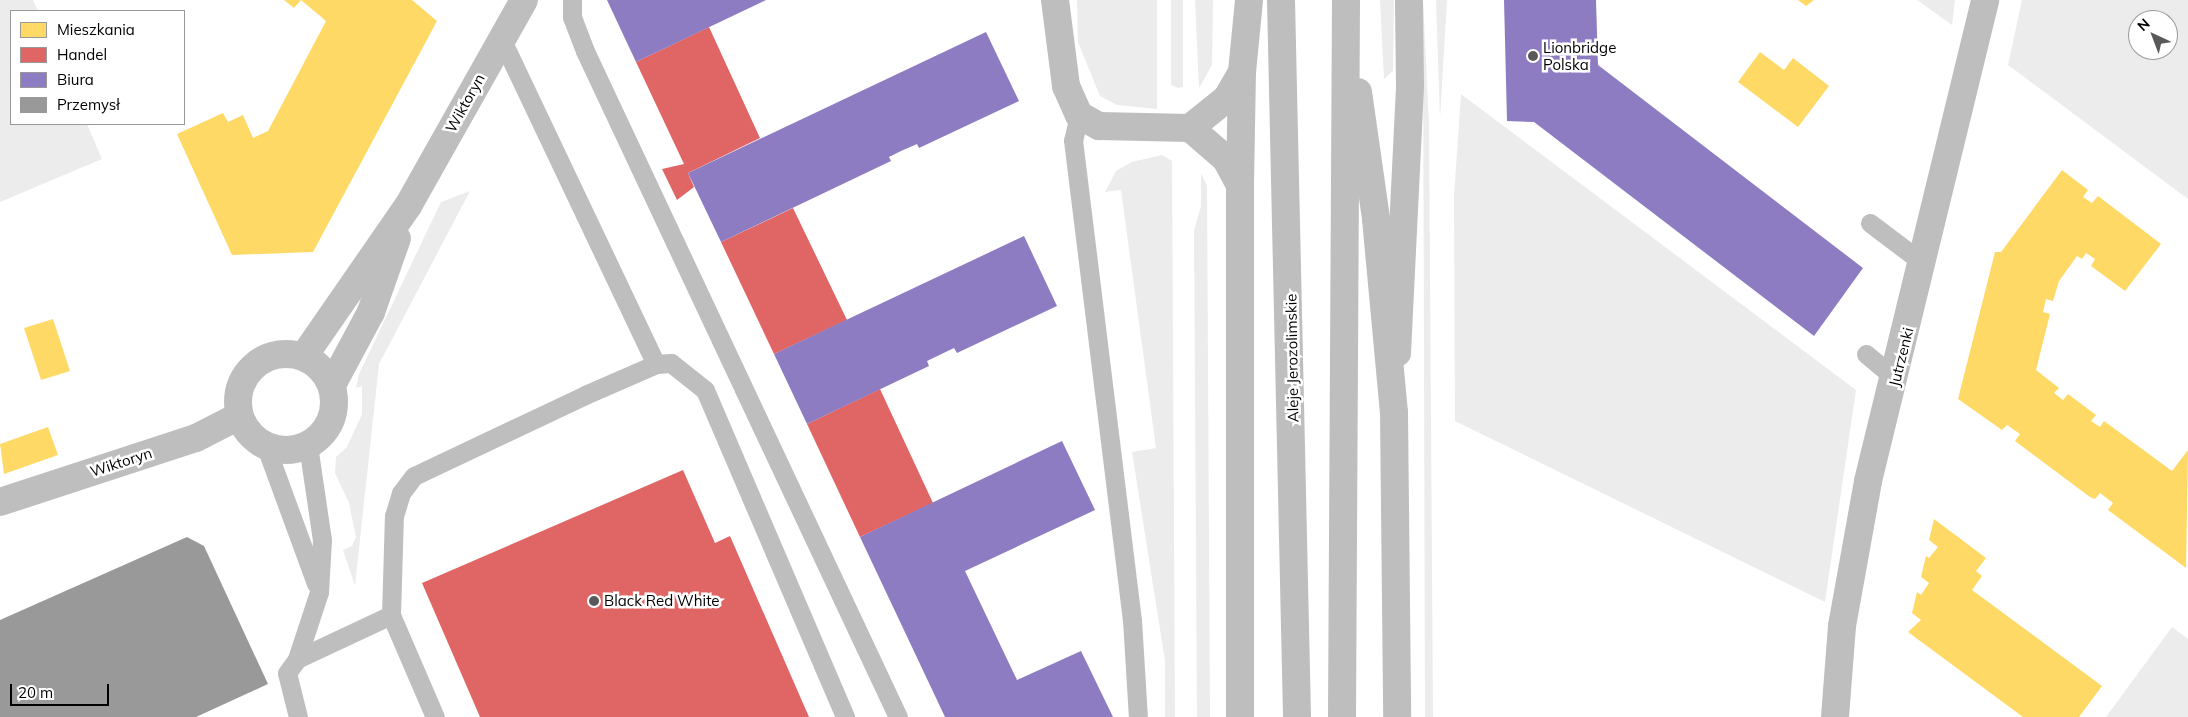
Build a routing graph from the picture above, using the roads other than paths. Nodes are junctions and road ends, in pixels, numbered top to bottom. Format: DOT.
graph roads {
  1 [pos="524,0"];
  2 [pos="572,0"];
  3 [pos="1055,0"];
  4 [pos="1249,0"];
  5 [pos="1281,0"];
  6 [pos="1409,0"];
  7 [pos="1985,0"];
  8 [pos="1346,4"];
  9 [pos="501,38"];
  10 [pos="1242,72"];
  11 [pos="1080,115"];
  12 [pos="1190,128"];
  13 [pos="1240,186"];
  14 [pos="408,206"];
  15 [pos="1870,223"];
  16 [pos="1923,263"];
  17 [pos="1866,354"];
  18 [pos="304,356"];
  19 [pos="656,364"];
  20 [pos="1896,379"];
  21 [pos="332,385"];
  22 [pos="1394,412"];
  23 [pos="239,416"];
  24 [pos="308,445"];
  25 [pos="266,447"];
  26 [pos="0,502"];
  27 [pos="319,592"];
  28 [pos="391,615"];
  29 [pos="297,660"];
  30 [pos="298,717"];
  31 [pos="435,717"];
  32 [pos="845,717"];
  33 [pos="898,717"];
  34 [pos="1138,717"];
  35 [pos="1240,717"];
  36 [pos="1297,717"];
  37 [pos="1342,717"];
  38 [pos="1397,717"];
  39 [pos="1835,717"];
  1 -- 9 [label="street, Wiktoryn"];
  2 -- 33 [label="lane"];
  3 -- 11 [label="street"];
  4 -- 10 [label="street"];
  5 -- 36 [label="street, Aleje Jerozolimskie"];
  6 -- 22 [label="street"];
  7 -- 16 [label="street, Jutrzenki"];
  8 -- 22 [label="street"];
  8 -- 37 [label="street"];
  9 -- 14 [label="street, Wiktoryn"];
  9 -- 19 [label="lane"];
  10 -- 12 [label="street"];
  10 -- 13 [label="street"];
  11 -- 12 [label="street"];
  11 -- 34 [label="lane"];
  12 -- 13 [label="street"];
  13 -- 35 [label="street"];
  14 -- 18 [label="street, Wiktoryn"];
  14 -- 21 [label="street, Wiktoryn"];
  15 -- 16 [label="lane"];
  16 -- 20 [label="street, Jutrzenki"];
  17 -- 20 [label="lane"];
  18 -- 21 [label="street"];
  18 -- 23 [label="street"];
  19 -- 28 [label="lane"];
  19 -- 32 [label="lane"];
  20 -- 39 [label="street, Jutrzenki"];
  21 -- 24 [label="street"];
  22 -- 38 [label="street"];
  23 -- 25 [label="street"];
  23 -- 26 [label="street, Wiktoryn"];
  24 -- 25 [label="street"];
  24 -- 27 [label="lane"];
  25 -- 27 [label="lane"];
  27 -- 29 [label="lane"];
  28 -- 29 [label="lane"];
  28 -- 31 [label="lane"];
  29 -- 30 [label="lane"];
}
